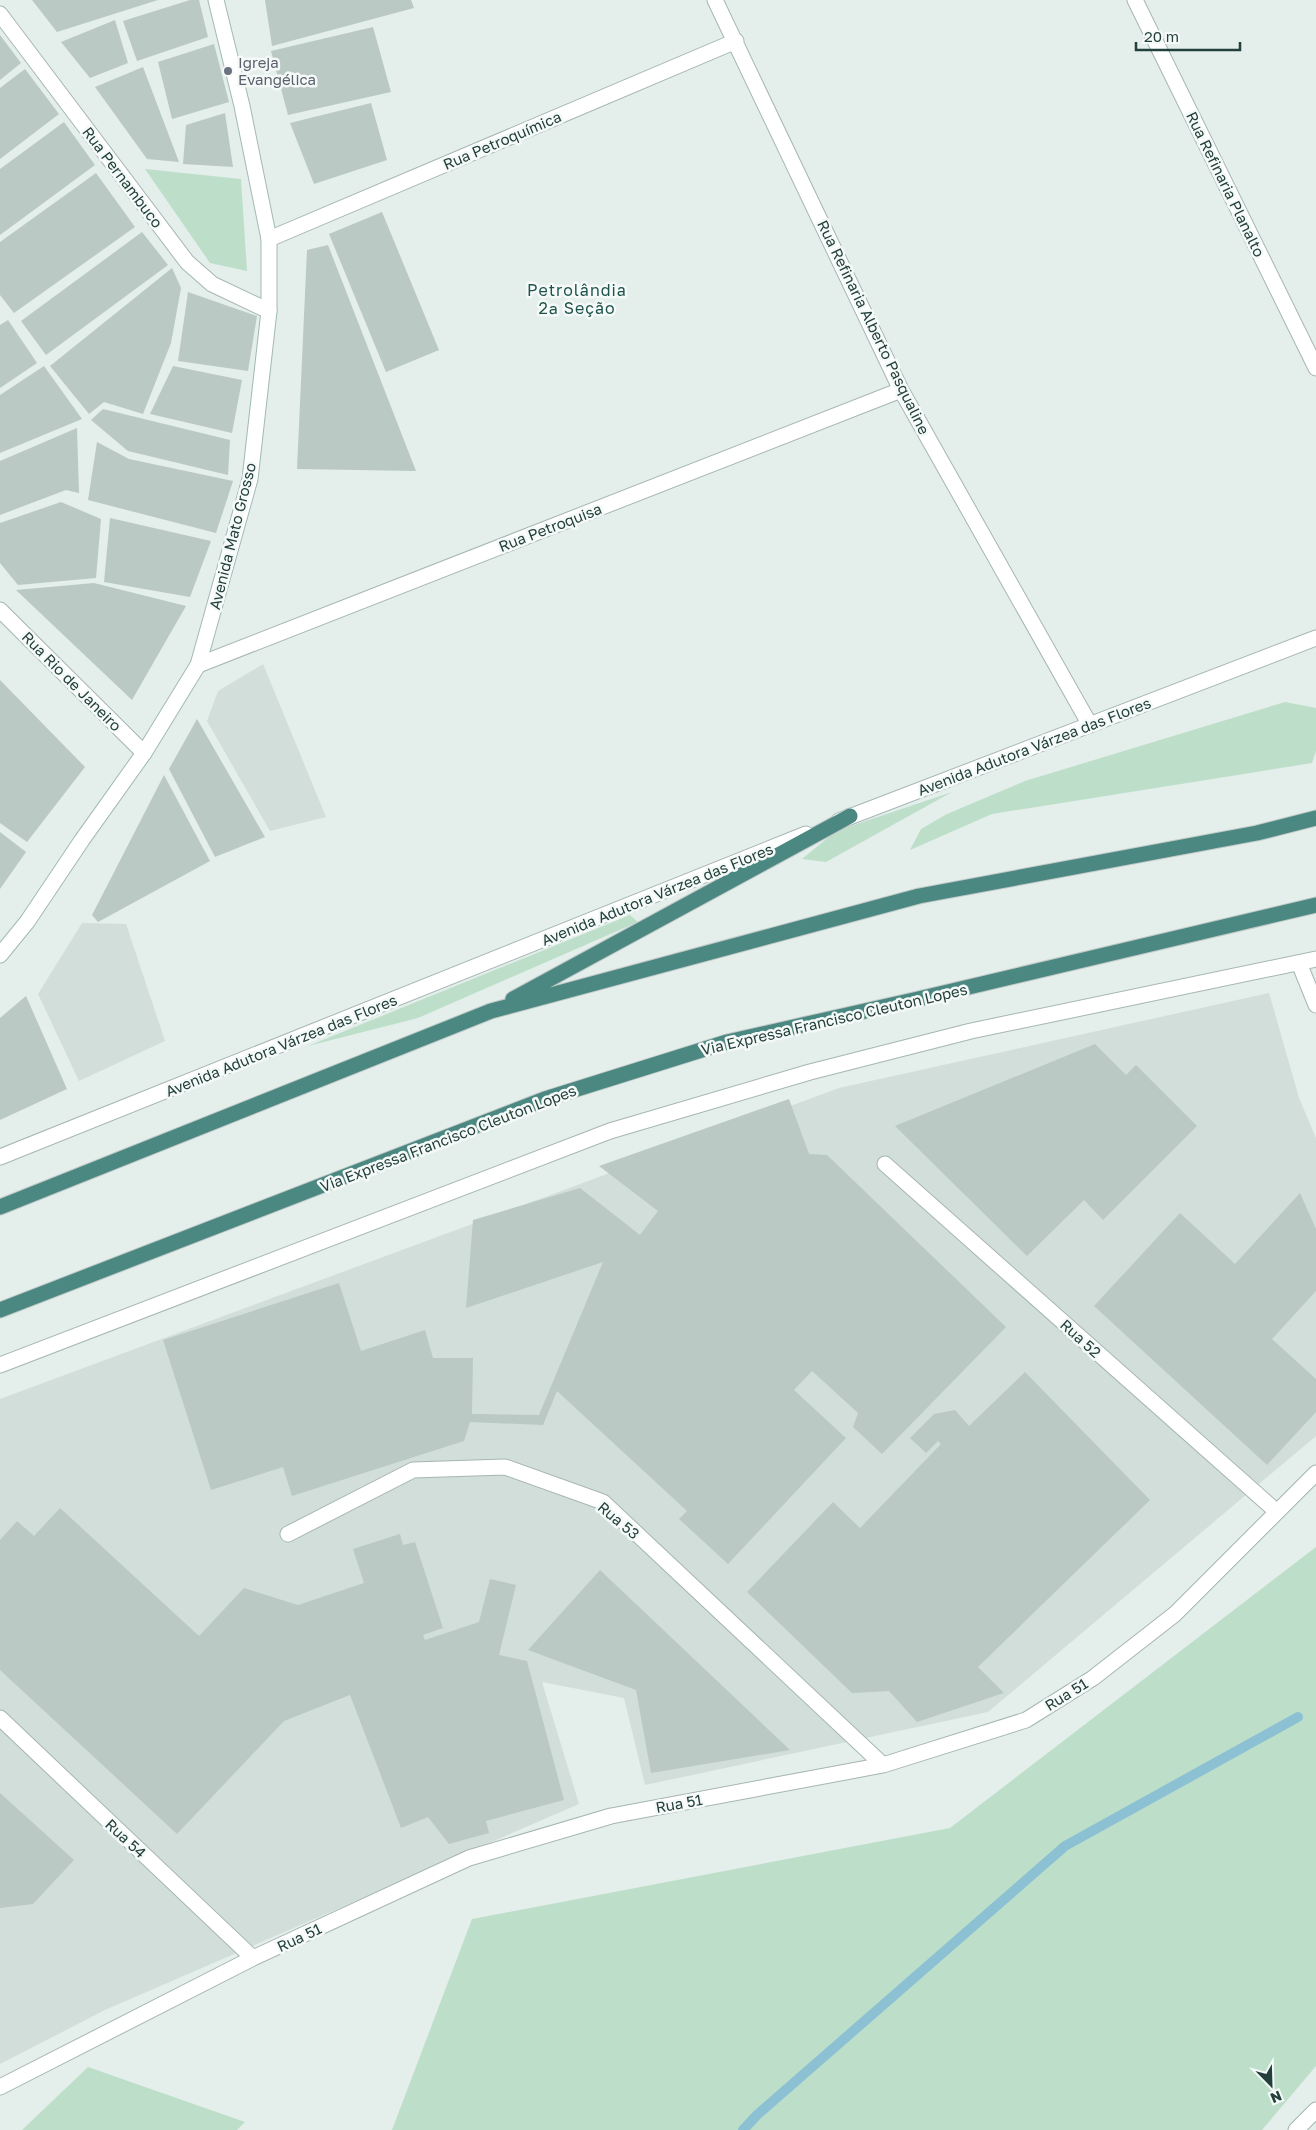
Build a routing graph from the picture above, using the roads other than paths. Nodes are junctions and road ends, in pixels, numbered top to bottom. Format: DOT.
graph roads {
  1 [pos="216,0"];
  2 [pos="715,0"];
  3 [pos="1136,0"];
  4 [pos="0,14"];
  5 [pos="736,41"];
  6 [pos="269,239"];
  7 [pos="270,311"];
  8 [pos="1316,368"];
  9 [pos="901,390"];
  10 [pos="0,610"];
  11 [pos="1316,638"];
  12 [pos="198,664"];
  13 [pos="1090,725"];
  14 [pos="144,753"];
  15 [pos="850,816"];
  16 [pos="1316,818"];
  17 [pos="1316,905"];
  18 [pos="0,955"];
  19 [pos="1316,959"];
  20 [pos="1299,962"];
  21 [pos="1316,1005"];
  22 [pos="491,1011"];
  23 [pos="0,1157"];
  24 [pos="885,1164"];
  25 [pos="0,1208"];
  26 [pos="0,1310"];
  27 [pos="0,1365"];
  28 [pos="1316,1473"];
  29 [pos="1277,1512"];
  30 [pos="288,1534"];
  31 [pos="0,1718"];
  32 [pos="883,1765"];
  33 [pos="252,1958"];
  34 [pos="0,2087"];
  35 [pos="1316,2110"];
  36 [pos="1296,2130"];
  1 -- 6 [label="street, Avenida Mato Grosso"];
  2 -- 5 [label="street, Rua Refinaria Alberto Pasqualine"];
  3 -- 8 [label="street, Rua Refinaria Planalto"];
  4 -- 7 [label="street, Rua Pernambuco"];
  5 -- 6 [label="street, Rua Petroquímica"];
  5 -- 9 [label="street, Rua Refinaria Alberto Pasqualine"];
  6 -- 7 [label="street, Avenida Mato Grosso"];
  7 -- 12 [label="street, Avenida Mato Grosso"];
  9 -- 12 [label="street, Rua Petroquisa"];
  9 -- 13 [label="street, Rua Refinaria Alberto Pasqualine"];
  10 -- 14 [label="street, Rua Rio de Janeiro"];
  11 -- 13 [label="street, Avenida Adutora Várzea das Flores"];
  12 -- 14 [label="street, Avenida Mato Grosso"];
  13 -- 15 [label="street, Avenida Adutora Várzea das Flores"];
  14 -- 18 [label="street, Avenida Mato Grosso"];
  15 -- 22 [label="highway"];
  15 -- 23 [label="street, Avenida Adutora Várzea das Flores"];
  16 -- 22 [label="highway"];
  17 -- 26 [label="highway, Via Expressa Francisco Cleuton Lopes"];
  19 -- 20 [label="street"];
  20 -- 21 [label="street"];
  20 -- 27 [label="street"];
  22 -- 25 [label="highway"];
  24 -- 29 [label="street, Rua 52"];
  28 -- 29 [label="street, Rua 51"];
  29 -- 32 [label="street, Rua 51"];
  30 -- 32 [label="street, Rua 53"];
  31 -- 33 [label="street, Rua 54"];
  32 -- 33 [label="street, Rua 51"];
  33 -- 34 [label="street, Rua 51"];
  35 -- 36 [label="street"];
}
